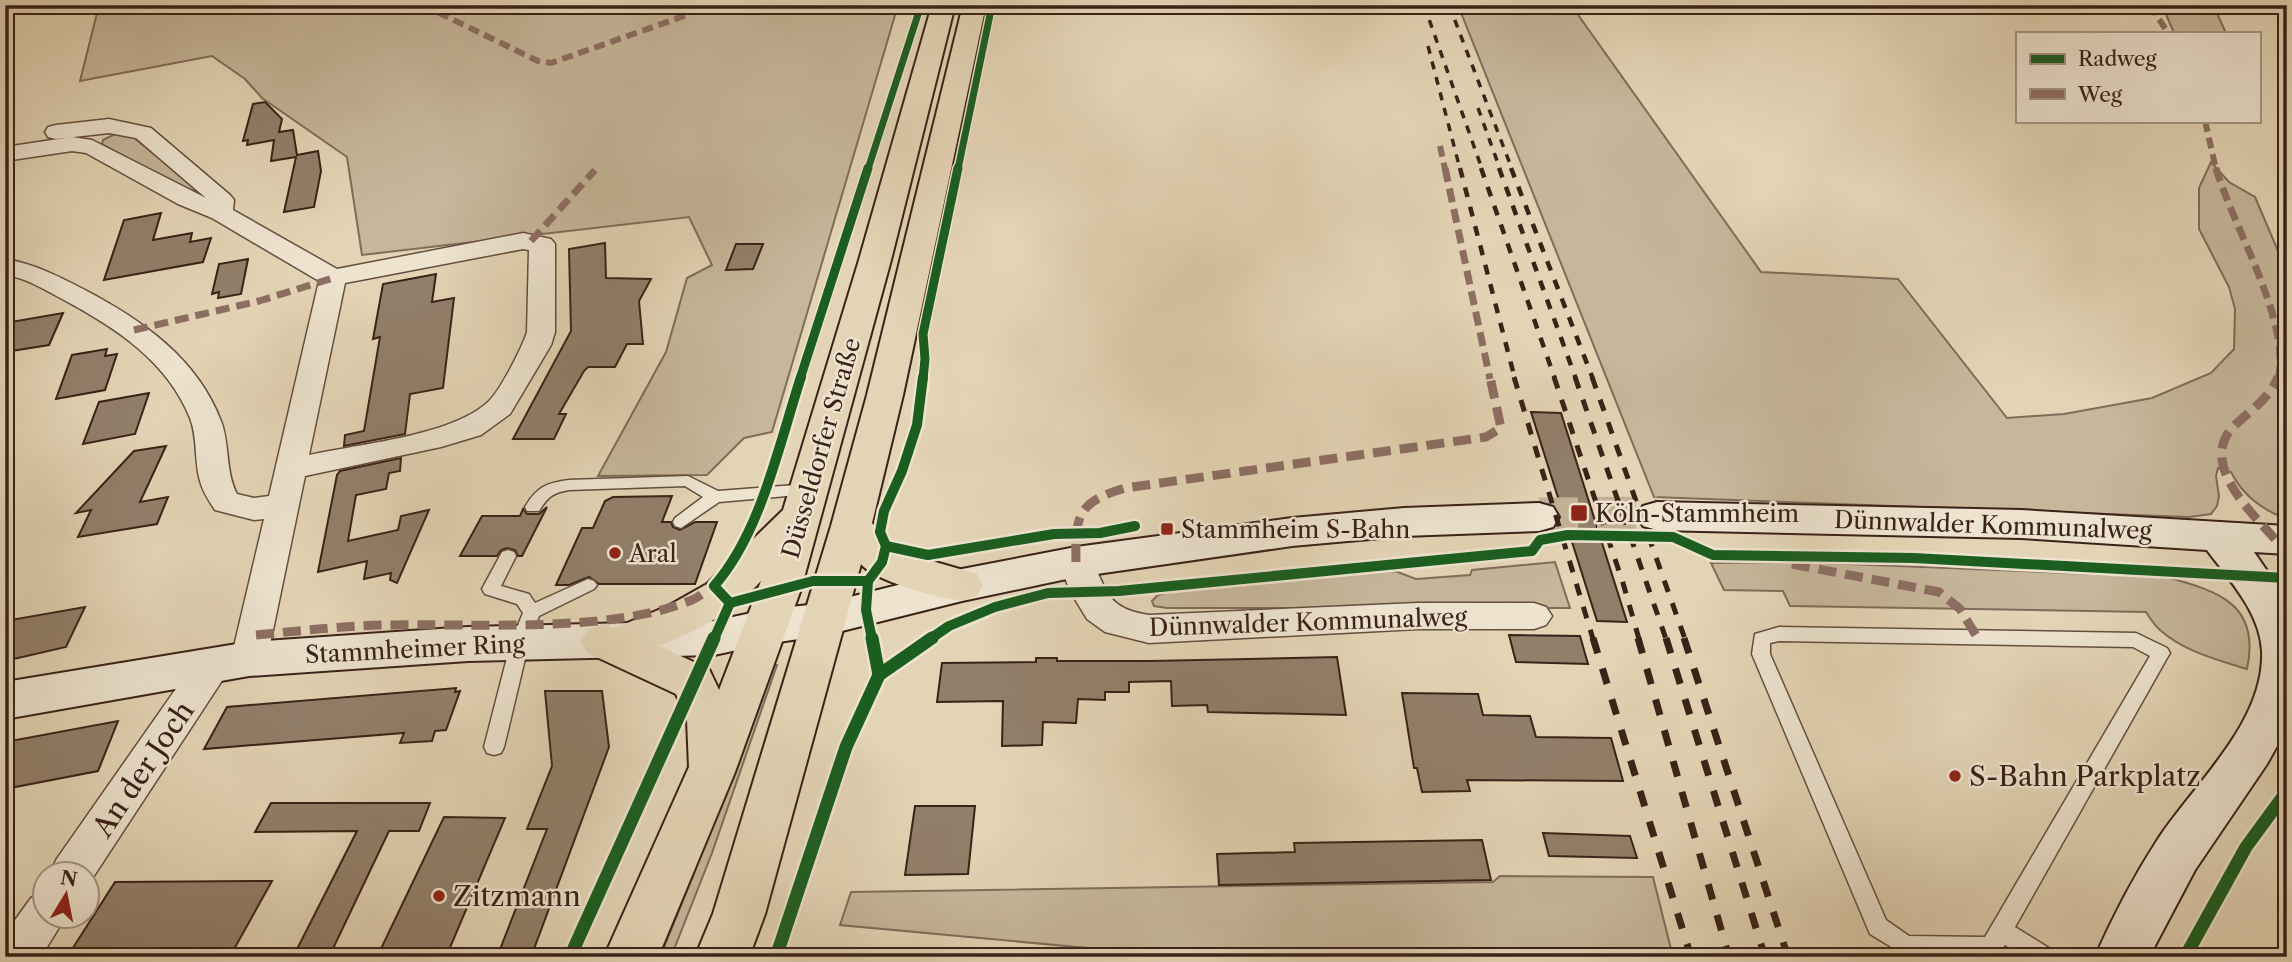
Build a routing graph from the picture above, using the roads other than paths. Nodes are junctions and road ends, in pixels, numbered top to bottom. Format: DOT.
graph roads {
  1 [pos="944,5"];
  2 [pos="975,5"];
  3 [pos="109,126"];
  4 [pos="5,140"];
  5 [pos="83,145"];
  6 [pos="5,154"];
  7 [pos="221,214"];
  8 [pos="5,267"];
  9 [pos="333,278"];
  10 [pos="291,469"];
  11 [pos="715,497"];
  12 [pos="806,501"];
  13 [pos="281,505"];
  14 [pos="533,507"];
  15 [pos="1657,516"];
  16 [pos="1539,517"];
  17 [pos="681,522"];
  18 [pos="851,526"];
  19 [pos="2218,535"];
  20 [pos="2283,544"];
  21 [pos="508,556"];
  22 [pos="1076,562"];
  23 [pos="588,584"];
  24 [pos="962,585"];
  25 [pos="1534,616"];
  26 [pos="826,619"];
  27 [pos="526,627"];
  28 [pos="765,627"];
  29 [pos="616,641"];
  30 [pos="232,661"];
  31 [pos="5,701"];
  32 [pos="2287,721"];
  33 [pos="494,747"];
  34 [pos="2243,761"];
  35 [pos="711,772"];
  36 [pos="82,860"];
  37 [pos="34,930"];
  38 [pos="2001,930"];
  39 [pos="15,957"];
  40 [pos="631,957"];
  41 [pos="722,957"];
  42 [pos="2044,957"];
  43 [pos="2122,957"];
  1 -- 12 [label="main road, Düsseldorfer Straße"];
  2 -- 18 [label="main road, Düsseldorfer Straße"];
  3 -- 4 [label="street"];
  3 -- 5 [label="street"];
  3 -- 7 [label="street"];
  5 -- 6 [label="street"];
  5 -- 7 [label="street"];
  7 -- 9 [label="street"];
  8 -- 13 [label="street"];
  9 -- 10 [label="street"];
  9 -- 10 [label="street"];
  10 -- 13 [label="street"];
  11 -- 12 [label="lane"];
  11 -- 14 [label="lane"];
  11 -- 17 [label="lane"];
  12 -- 28 [label="main road, Düsseldorfer Straße"];
  12 -- 29 [label="main road"];
  13 -- 30 [label="street"];
  15 -- 19 [label="street, Dünnwalder Kommunalweg"];
  16 -- 22 [label="street"];
  18 -- 24 [label="main road"];
  18 -- 26 [label="main road, Düsseldorfer Straße"];
  19 -- 20 [label="street, Dünnwalder Kommunalweg"];
  19 -- 34 [label="street"];
  21 -- 27 [label="lane"];
  22 -- 24 [label="street"];
  22 -- 25 [label="street, Dünnwalder Kommunalweg"];
  23 -- 27 [label="lane"];
  24 -- 26 [label="street"];
  26 -- 28 [label="street, Stammheimer Ring"];
  26 -- 41 [label="main road, Düsseldorfer Straße"];
  27 -- 29 [label="street, Stammheimer Ring"];
  27 -- 30 [label="street, Stammheimer Ring"];
  27 -- 33 [label="lane"];
  28 -- 29 [label="street, Stammheimer Ring"];
  28 -- 35 [label="main road, Düsseldorfer Straße"];
  29 -- 35 [label="main road"];
  30 -- 31 [label="street, Stammheimer Ring"];
  30 -- 36 [label="street, An der Joch"];
  32 -- 34 [label="street"];
  34 -- 43 [label="street"];
  35 -- 40 [label="main road, Düsseldorfer Straße"];
  37 -- 39 [label="street"];
  38 -- 38 [label="lane"];
  38 -- 42 [label="lane"];
}
